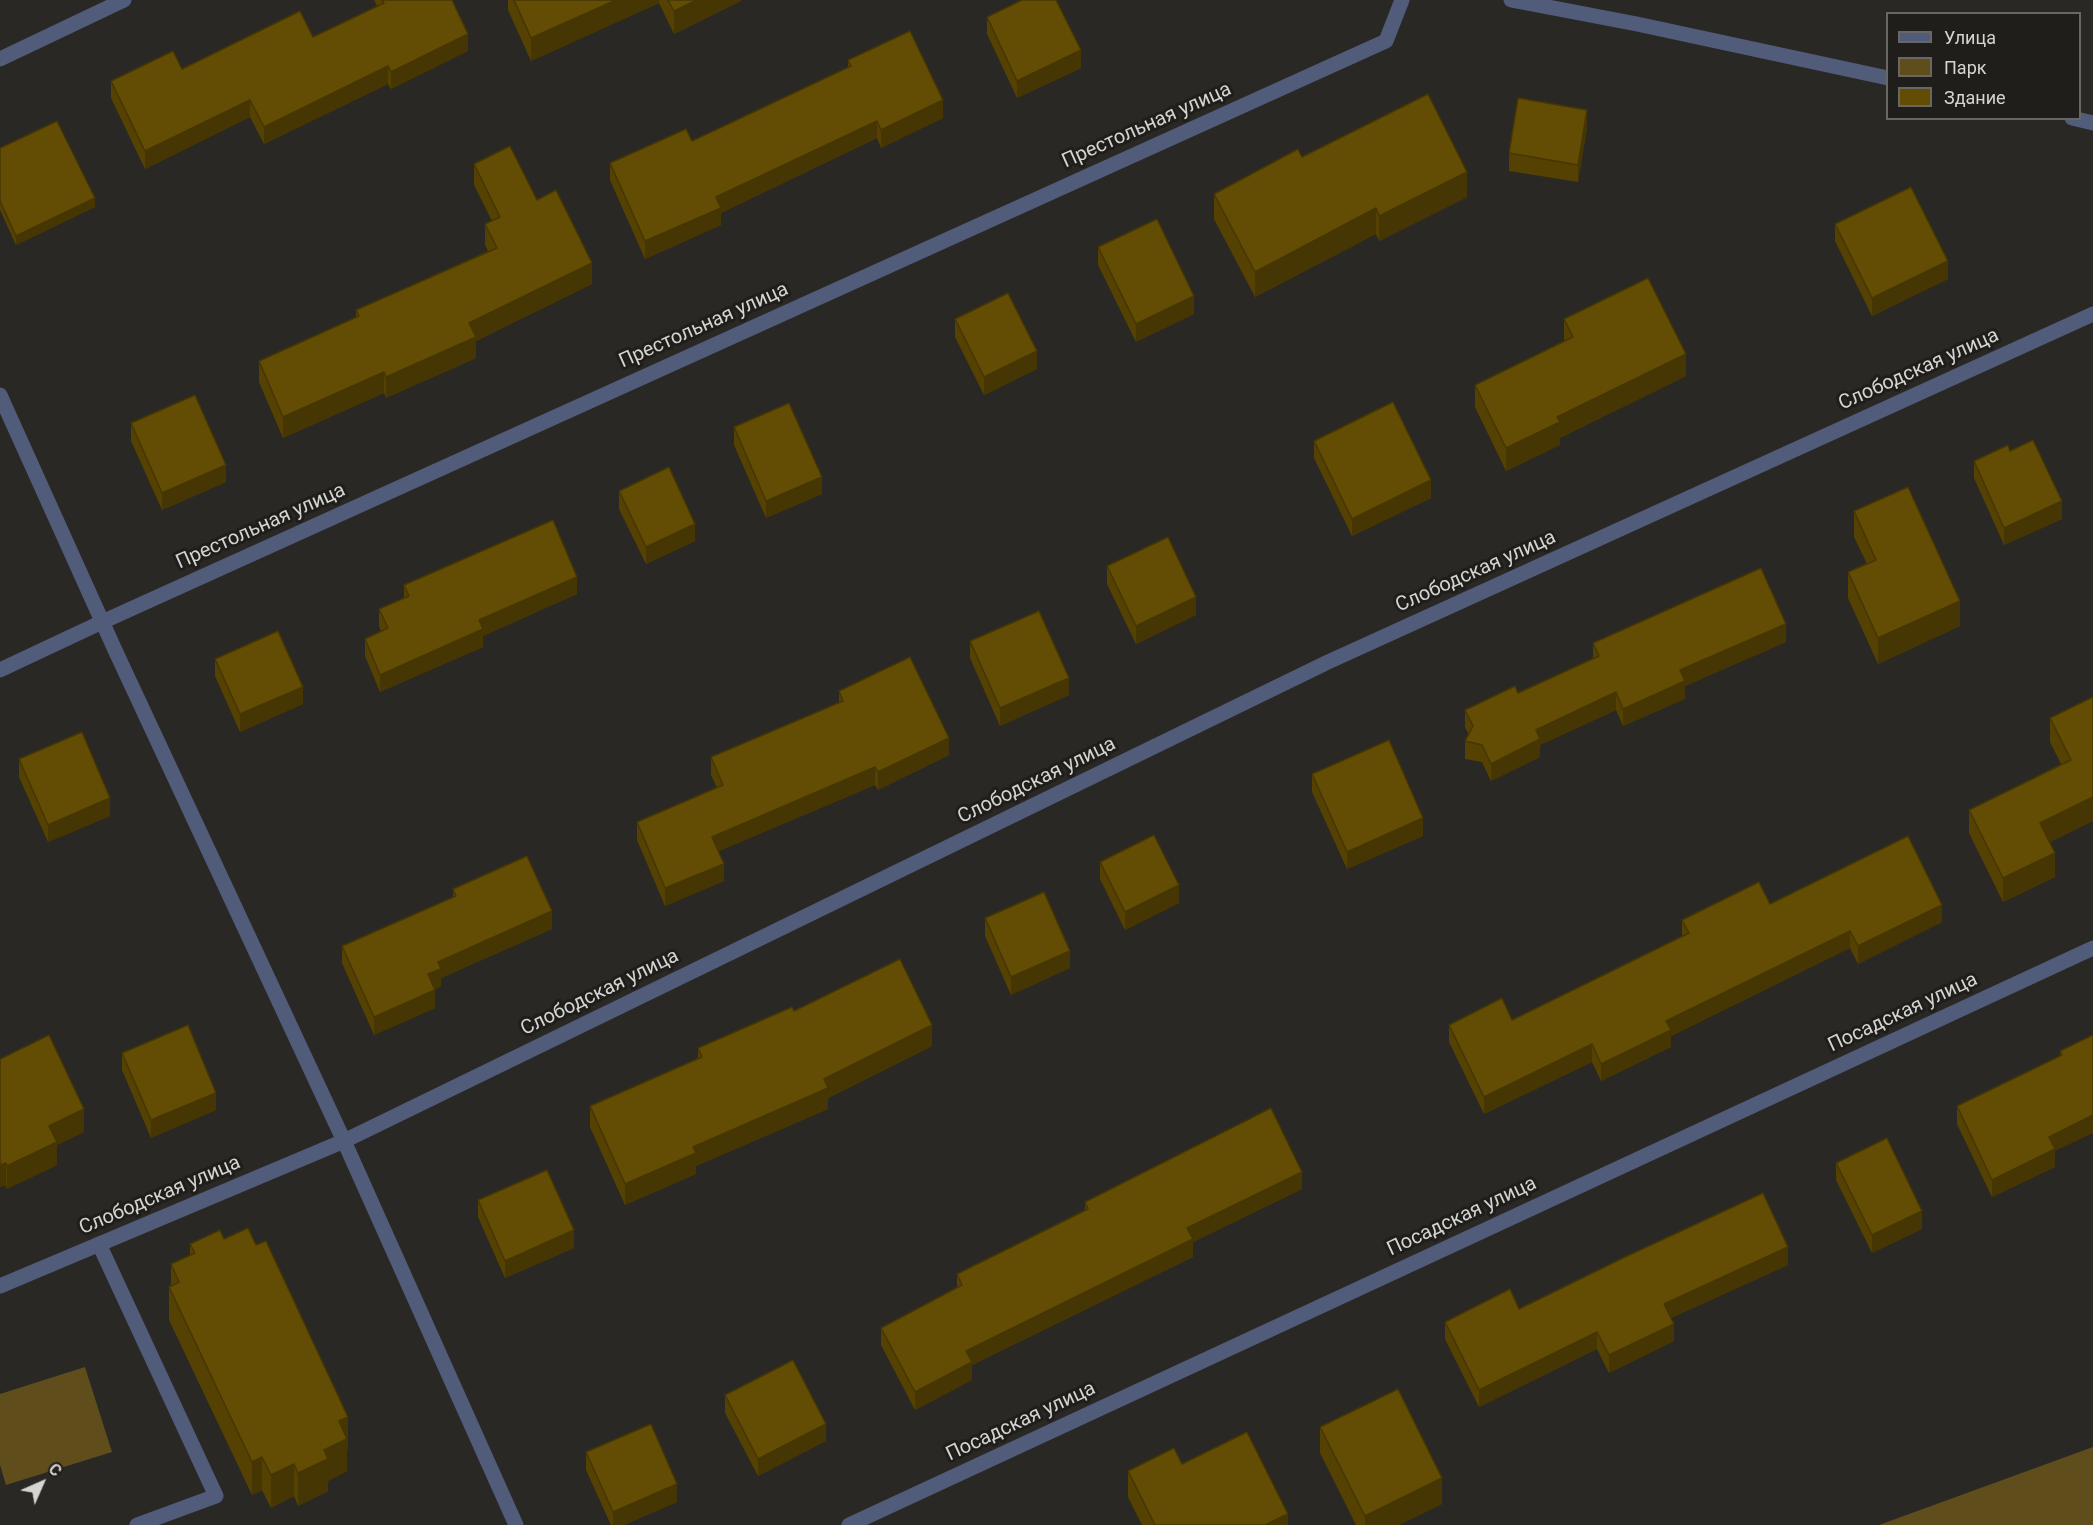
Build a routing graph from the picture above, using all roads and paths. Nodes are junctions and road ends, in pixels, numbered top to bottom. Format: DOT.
graph roads {
  1 [pos="124,0"];
  2 [pos="1402,0"];
  3 [pos="1511,0"];
  4 [pos="0,58"];
  5 [pos="1886,78"];
  6 [pos="2093,314"];
  7 [pos="0,395"];
  8 [pos="102,622"];
  9 [pos="0,670"];
  10 [pos="2093,948"];
  11 [pos="344,1141"];
  12 [pos="99,1244"];
  13 [pos="0,1286"];
  14 [pos="137,1525"];
  15 [pos="516,1525"];
  16 [pos="849,1525"];
  1 -- 4 [label="street"];
  2 -- 8 [label="street, Престольная улица"];
  3 -- 5 [label="street"];
  6 -- 11 [label="street, Слободская улица"];
  7 -- 8 [label="street"];
  8 -- 9 [label="street, Престольная улица"];
  8 -- 11 [label="street"];
  10 -- 16 [label="street, Посадская улица"];
  11 -- 12 [label="street, Слободская улица"];
  11 -- 15 [label="street"];
  12 -- 13 [label="street, Слободская улица"];
  12 -- 14 [label="street"];
}
